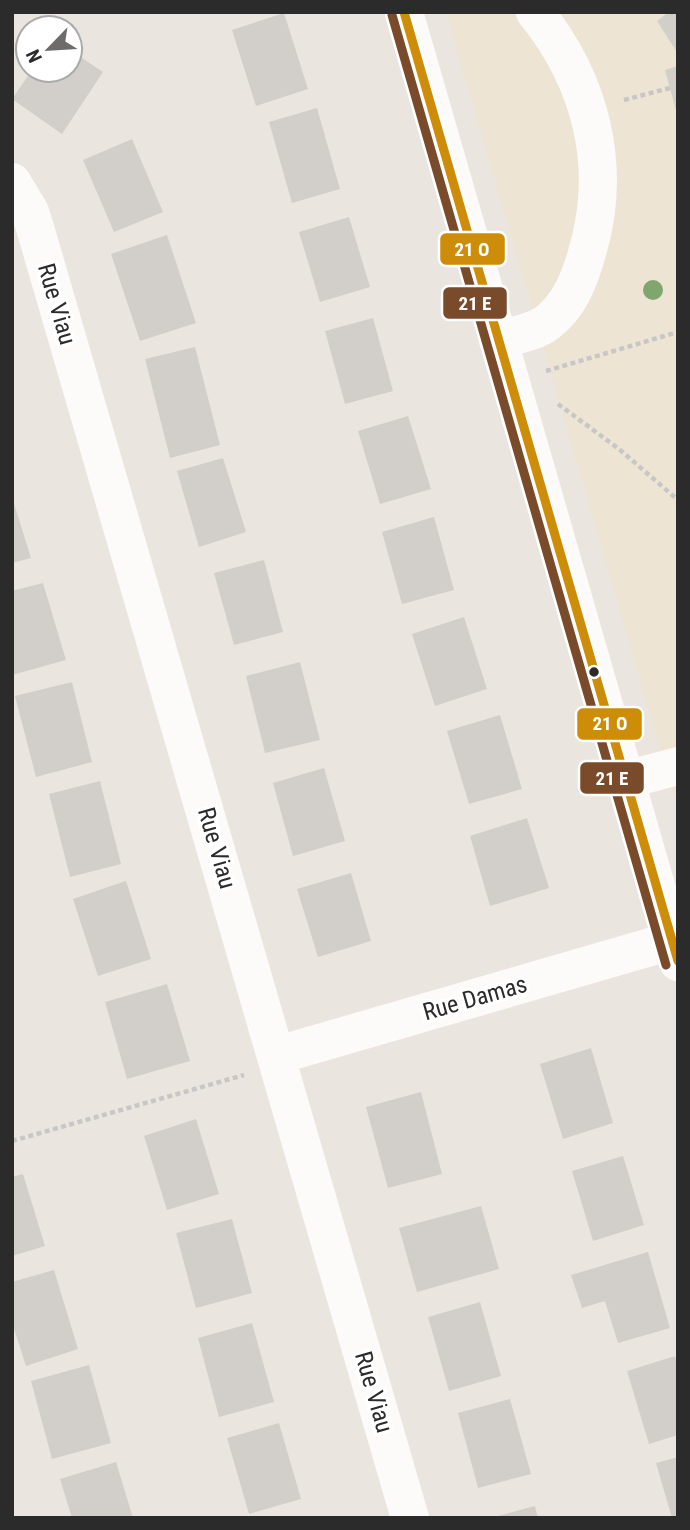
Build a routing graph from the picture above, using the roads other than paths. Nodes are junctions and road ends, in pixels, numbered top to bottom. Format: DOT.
graph roads {
  1 [pos="404,12"];
  2 [pos="536,12"];
  3 [pos="12,182"];
  4 [pos="498,340"];
  5 [pos="678,766"];
  6 [pos="625,780"];
  7 [pos="675,951"];
  8 [pos="265,1064"];
  9 [pos="410,1518"];
  1 -- 4 [label="street"];
  2 -- 4 [label="street"];
  3 -- 8 [label="street, Rue Viau"];
  4 -- 6 [label="street"];
  5 -- 6 [label="street"];
  6 -- 7 [label="street"];
  7 -- 8 [label="street, Rue Damas"];
  8 -- 9 [label="street, Rue Viau"];
}
